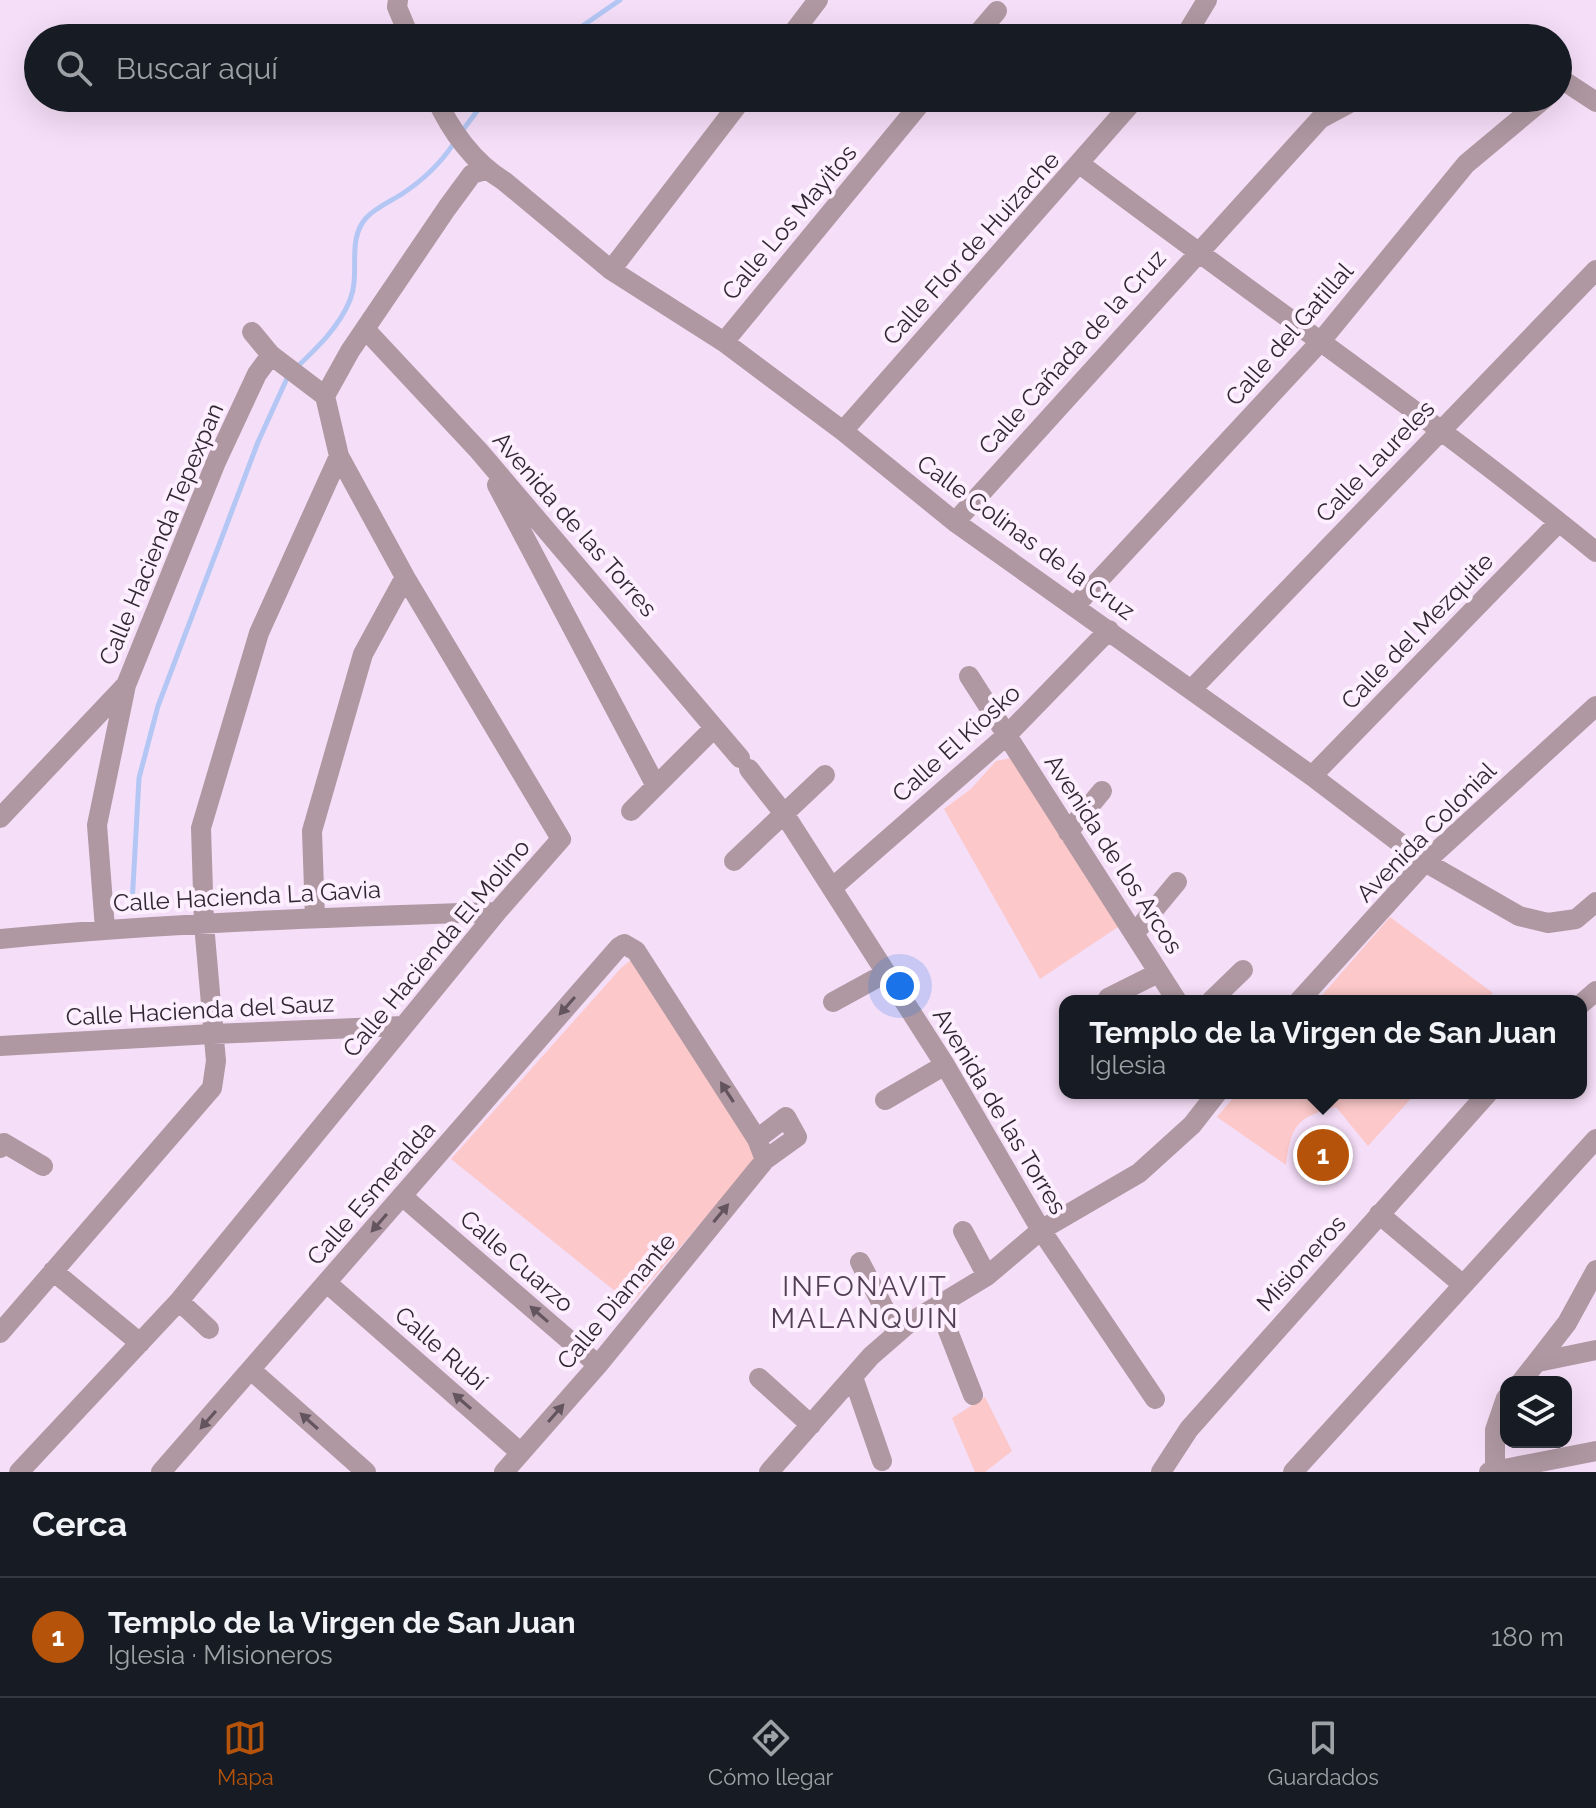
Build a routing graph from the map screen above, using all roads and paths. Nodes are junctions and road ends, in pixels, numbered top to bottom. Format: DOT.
graph roads {
  1 [pos="398,0"];
  2 [pos="818,0"];
  3 [pos="1207,0"];
  4 [pos="997,11"];
  5 [pos="404,24"];
  6 [pos="800,24"];
  7 [pos="986,24"];
  8 [pos="1192,24"];
  9 [pos="1572,89"];
  10 [pos="1596,102"];
  11 [pos="442,112"];
  12 [pos="732,112"];
  13 [pos="913,112"];
  14 [pos="1124,112"];
  15 [pos="1333,112"];
  16 [pos="1528,112"];
  17 [pos="1080,164"];
  18 [pos="486,170"];
  19 [pos="1197,253"];
  20 [pos="611,270"];
  21 [pos="1596,270"];
  22 [pos="365,329"];
  23 [pos="252,332"];
  24 [pos="1321,341"];
  25 [pos="724,342"];
  26 [pos="271,355"];
  27 [pos="325,396"];
  28 [pos="843,431"];
  29 [pos="1439,431"];
  30 [pos="479,451"];
  31 [pos="339,456"];
  32 [pos="955,522"];
  33 [pos="1559,522"];
  34 [pos="1596,552"];
  35 [pos="405,577"];
  36 [pos="1074,607"];
  37 [pos="1109,630"];
  38 [pos="969,676"];
  39 [pos="126,685"];
  40 [pos="1192,689"];
  41 [pos="1596,706"];
  42 [pos="714,728"];
  43 [pos="1007,735"];
  44 [pos="825,775"];
  45 [pos="1312,776"];
  46 [pos="656,786"];
  47 [pos="1102,791"];
  48 [pos="631,811"];
  49 [pos="785,815"];
  50 [pos="0,818"];
  51 [pos="1068,832"];
  52 [pos="734,861"];
  53 [pos="1425,862"];
  54 [pos="1177,882"];
  55 [pos="832,888"];
  56 [pos="1596,902"];
  57 [pos="497,912"];
  58 [pos="315,918"];
  59 [pos="204,924"];
  60 [pos="105,929"];
  61 [pos="1134,934"];
  62 [pos="0,939"];
  63 [pos="1243,970"];
  64 [pos="886,973"];
  65 [pos="1158,973"];
  66 [pos="1114,995"];
  67 [pos="1173,995"];
  68 [pos="1217,995"];
  69 [pos="1304,995"];
  70 [pos="833,1002"];
  71 [pos="403,1026"];
  72 [pos="212,1034"];
  73 [pos="0,1046"];
  74 [pos="945,1065"];
  75 [pos="1212,1099"];
  76 [pos="1483,1099"];
  77 [pos="885,1100"];
  78 [pos="757,1139"];
  79 [pos="1596,1139"];
  80 [pos="0,1148"];
  81 [pos="765,1160"];
  82 [pos="43,1166"];
  83 [pos="402,1196"];
  84 [pos="1379,1214"];
  85 [pos="1041,1230"];
  86 [pos="963,1231"];
  87 [pos="860,1262"];
  88 [pos="1596,1270"];
  89 [pos="53,1271"];
  90 [pos="987,1276"];
  91 [pos="327,1283"];
  92 [pos="1462,1284"];
  93 [pos="179,1301"];
  94 [pos="938,1305"];
  95 [pos="209,1329"];
  96 [pos="0,1333"];
  97 [pos="897,1333"];
  98 [pos="140,1343"];
  99 [pos="1596,1350"];
  100 [pos="1538,1362"];
  101 [pos="598,1365"];
  102 [pos="251,1370"];
  103 [pos="1526,1376"];
  104 [pos="853,1377"];
  105 [pos="759,1378"];
  106 [pos="973,1395"];
  107 [pos="1155,1399"];
  108 [pos="1500,1415"];
  109 [pos="811,1425"];
  110 [pos="1596,1451"];
  111 [pos="521,1453"];
  112 [pos="882,1461"];
  113 [pos="175,1468"];
  114 [pos="19,1472"];
  115 [pos="366,1472"];
  116 [pos="504,1472"];
  117 [pos="769,1472"];
  118 [pos="1161,1472"];
  119 [pos="1293,1472"];
  120 [pos="1493,1472"];
  1 -- 5 [label="street"];
  2 -- 6 [label="street"];
  3 -- 8 [label="street"];
  4 -- 7 [label="street"];
  9 -- 10 [label="street"];
  11 -- 18 [label="street, Calle Colinas de la Cruz"];
  12 -- 20 [label="street"];
  13 -- 25 [label="street, Calle Los Mayitos"];
  14 -- 17 [label="street, Calle Flor de Huizache"];
  15 -- 19 [label="street, Calle Cañada de la Cruz"];
  16 -- 24 [label="street, Calle del Gatillal"];
  17 -- 19 [label="street, Calle Cañada de la Cruz"];
  17 -- 28 [label="street, Calle Flor de Huizache"];
  18 -- 20 [label="street, Calle Colinas de la Cruz"];
  18 -- 22 [label="street"];
  19 -- 24 [label="street, Calle Cañada de la Cruz"];
  19 -- 32 [label="street, Calle Cañada de la Cruz"];
  20 -- 25 [label="street, Calle Colinas de la Cruz"];
  21 -- 29 [label="street, Calle Laureles"];
  22 -- 27 [label="street"];
  22 -- 30 [label="street, Avenida de las Torres"];
  23 -- 26 [label="street"];
  24 -- 29 [label="street, Calle Cañada de la Cruz"];
  24 -- 36 [label="street, Calle del Gatillal"];
  25 -- 28 [label="street, Calle Colinas de la Cruz"];
  26 -- 27 [label="street"];
  26 -- 39 [label="street, Calle Hacienda Tepexpan"];
  27 -- 31 [label="street, Calle Hacienda El Molino"];
  28 -- 32 [label="street, Calle Colinas de la Cruz"];
  29 -- 33 [label="street, Calle Cañada de la Cruz"];
  29 -- 40 [label="street, Calle Laureles"];
  30 -- 42 [label="street, Avenida de las Torres"];
  30 -- 46 [label="street"];
  31 -- 35 [label="street, Calle Hacienda El Molino"];
  31 -- 59 [label="street"];
  32 -- 36 [label="street, Calle Colinas de la Cruz"];
  33 -- 34 [label="street, Calle Cañada de la Cruz"];
  33 -- 45 [label="street, Calle del Mezquite"];
  35 -- 57 [label="street, Calle Hacienda El Molino"];
  35 -- 58 [label="street"];
  36 -- 37 [label="street, Calle Colinas de la Cruz"];
  37 -- 40 [label="street, Calle Colinas de la Cruz"];
  37 -- 43 [label="street, Calle El Kiosko"];
  38 -- 43 [label="street, Avenida de los Arcos"];
  39 -- 50 [label="street"];
  39 -- 60 [label="street, Calle Hacienda Tepexpan"];
  40 -- 45 [label="street, Calle Colinas de la Cruz"];
  41 -- 53 [label="street, Avenida Colonial"];
  42 -- 46 [label="street"];
  42 -- 49 [label="street, Avenida de las Torres"];
  43 -- 51 [label="street, Avenida de los Arcos"];
  43 -- 55 [label="street, Calle El Kiosko"];
  44 -- 49 [label="street"];
  45 -- 53 [label="street, Calle Colinas de la Cruz"];
  46 -- 48 [label="street"];
  47 -- 51 [label="street"];
  49 -- 52 [label="street"];
  49 -- 55 [label="street, Avenida de las Torres"];
  51 -- 61 [label="street, Avenida de los Arcos"];
  53 -- 56 [label="street, Calle Colinas de la Cruz"];
  53 -- 69 [label="street, Avenida Colonial"];
  54 -- 61 [label="street"];
  55 -- 64 [label="street, Avenida de las Torres"];
  57 -- 58 [label="street, Calle Hacienda La Gavia"];
  57 -- 71 [label="street, Calle Hacienda El Molino"];
  58 -- 59 [label="street, Calle Hacienda La Gavia"];
  59 -- 60 [label="street, Calle Hacienda La Gavia"];
  59 -- 72 [label="street"];
  60 -- 62 [label="street, Calle Hacienda La Gavia"];
  61 -- 65 [label="street, Avenida de los Arcos"];
  63 -- 68 [label="street"];
  64 -- 70 [label="street"];
  64 -- 74 [label="street, Avenida de las Torres"];
  65 -- 66 [label="street"];
  65 -- 67 [label="street, Avenida de los Arcos"];
  71 -- 72 [label="street, Calle Hacienda del Sauz"];
  71 -- 93 [label="street, Calle Hacienda El Molino"];
  72 -- 73 [label="street, Calle Hacienda del Sauz"];
  72 -- 89 [label="street"];
  74 -- 77 [label="street"];
  74 -- 85 [label="street, Avenida de las Torres"];
  75 -- 85 [label="street"];
  76 -- 84 [label="street, Misioneros"];
  78 -- 81 [label="street"];
  78 -- 81 [label="street, Calle Diamante"];
  78 -- 83 [label="street, Calle Esmeralda, one-way"];
  79 -- 92 [label="street"];
  80 -- 82 [label="street"];
  101 -- 81 [label="street, Calle Diamante, one-way"];
  83 -- 91 [label="street, Calle Esmeralda, one-way"];
  101 -- 83 [label="street, Calle Cuarzo, one-way"];
  84 -- 92 [label="street"];
  84 -- 118 [label="street, Misioneros"];
  85 -- 90 [label="street"];
  85 -- 107 [label="street, Avenida de las Torres"];
  86 -- 90 [label="street"];
  87 -- 97 [label="street"];
  88 -- 100 [label="street"];
  89 -- 96 [label="street"];
  89 -- 98 [label="street"];
  90 -- 94 [label="street"];
  91 -- 102 [label="street, Calle Esmeralda"];
  111 -- 91 [label="street, Calle Rubí, one-way"];
  92 -- 119 [label="street"];
  93 -- 95 [label="street"];
  93 -- 98 [label="street, Calle Hacienda El Molino"];
  94 -- 97 [label="street"];
  94 -- 106 [label="street"];
  97 -- 104 [label="street"];
  98 -- 114 [label="street, Calle Hacienda El Molino"];
  99 -- 100 [label="street"];
  100 -- 103 [label="street"];
  111 -- 101 [label="street, Calle Diamante, one-way"];
  102 -- 113 [label="street, Calle Esmeralda, one-way"];
  115 -- 102 [label="street, one-way"];
  104 -- 109 [label="street"];
  104 -- 112 [label="street"];
  105 -- 109 [label="street"];
  108 -- 120 [label="street"];
  109 -- 117 [label="street"];
  110 -- 120 [label="street"];
  111 -- 116 [label="street, Calle Diamante"];
}
